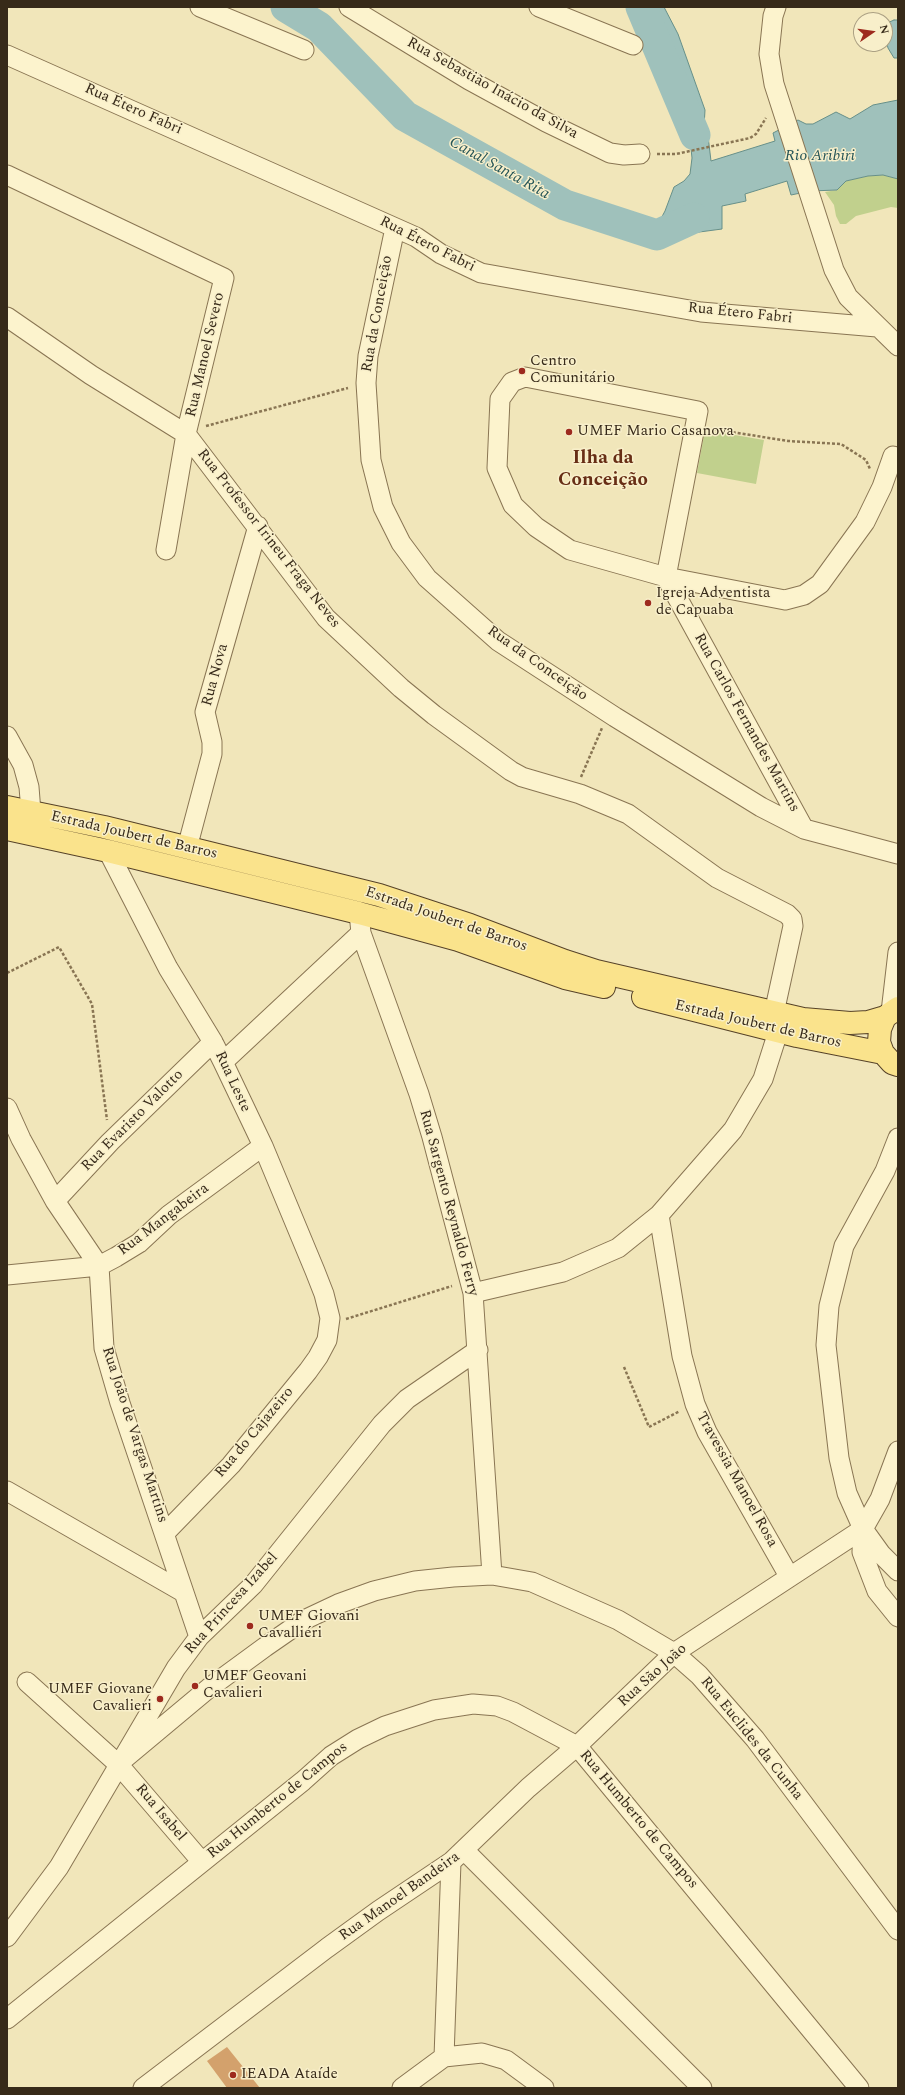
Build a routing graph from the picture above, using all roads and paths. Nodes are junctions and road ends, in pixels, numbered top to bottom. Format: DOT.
graph roads {
  1 [pos="200,7"];
  2 [pos="349,7"];
  3 [pos="539,7"];
  4 [pos="776,7"];
  5 [pos="633,45"];
  6 [pos="304,50"];
  7 [pos="7,55"];
  8 [pos="783,112"];
  9 [pos="640,154"];
  10 [pos="676,154"];
  11 [pos="7,175"];
  12 [pos="395,228"];
  13 [pos="7,317"];
  14 [pos="877,327"];
  15 [pos="898,346"];
  16 [pos="366,383"];
  17 [pos="697,418"];
  18 [pos="187,432"];
  19 [pos="893,456"];
  20 [pos="878,494"];
  21 [pos="258,526"];
  22 [pos="166,550"];
  23 [pos="666,577"];
  24 [pos="608,712"];
  25 [pos="7,736"];
  26 [pos="575,792"];
  27 [pos="7,807"];
  28 [pos="31,812"];
  29 [pos="804,828"];
  30 [pos="7,830"];
  31 [pos="187,848"];
  32 [pos="108,851"];
  33 [pos="898,854"];
  34 [pos="360,923"];
  35 [pos="898,952"];
  36 [pos="7,974"];
  37 [pos="891,1012"];
  38 [pos="776,1022"];
  39 [pos="213,1042"];
  40 [pos="891,1059"];
  41 [pos="223,1062"];
  42 [pos="7,1108"];
  43 [pos="898,1138"];
  44 [pos="110,1142"];
  45 [pos="263,1146"];
  46 [pos="55,1201"];
  47 [pos="659,1216"];
  48 [pos="99,1266"];
  49 [pos="7,1275"];
  50 [pos="471,1287"];
  51 [pos="329,1324"];
  52 [pos="478,1350"];
  53 [pos="624,1367"];
  54 [pos="695,1404"];
  55 [pos="898,1452"];
  56 [pos="7,1491"];
  57 [pos="863,1529"];
  58 [pos="165,1533"];
  59 [pos="898,1571"];
  60 [pos="492,1575"];
  61 [pos="789,1576"];
  62 [pos="183,1592"];
  63 [pos="898,1618"];
  64 [pos="199,1637"];
  65 [pos="674,1653"];
  66 [pos="28,1682"];
  67 [pos="576,1746"];
  68 [pos="118,1764"];
  69 [pos="458,1856"];
  70 [pos="202,1862"];
  71 [pos="898,1930"];
  72 [pos="7,1937"];
  73 [pos="7,2019"];
  74 [pos="444,2057"];
  75 [pos="143,2088"];
  76 [pos="402,2088"];
  77 [pos="544,2088"];
  78 [pos="702,2088"];
  79 [pos="859,2088"];
  1 -- 6 [label="street"];
  2 -- 9 [label="street, Rua Sebastião Inácio da Silva"];
  3 -- 5 [label="street"];
  4 -- 8 [label="street"];
  7 -- 12 [label="street, Rua Étero Fabri"];
  8 -- 10 [label="path"];
  8 -- 14 [label="street"];
  11 -- 18 [label="street, Rua Manoel Severo"];
  12 -- 14 [label="street, Rua Étero Fabri"];
  12 -- 16 [label="street, Rua da Conceição"];
  13 -- 18 [label="street, Rua Professor Irineu Fraga Neves"];
  14 -- 15 [label="street"];
  16 -- 18 [label="path"];
  16 -- 24 [label="street, Rua da Conceição"];
  17 -- 20 [label="path"];
  17 -- 23 [label="street"];
  17 -- 23 [label="street"];
  18 -- 21 [label="street, Rua Professor Irineu Fraga Neves"];
  18 -- 22 [label="street, Rua Manoel Severo"];
  19 -- 20 [label="street"];
  20 -- 23 [label="street"];
  21 -- 26 [label="street, Rua Professor Irineu Fraga Neves"];
  21 -- 31 [label="street, Rua Nova"];
  23 -- 29 [label="street, Rua Carlos Fernandes Martins"];
  24 -- 26 [label="path"];
  24 -- 29 [label="street, Rua da Conceição"];
  25 -- 28 [label="street"];
  26 -- 38 [label="street, Rua Professor Irineu Fraga Neves"];
  27 -- 28 [label="main road, Estrada Joubert de Barros"];
  28 -- 31 [label="main road, Estrada Joubert de Barros"];
  29 -- 33 [label="street, Rua da Conceição"];
  30 -- 32 [label="main road, Estrada Joubert de Barros"];
  31 -- 38 [label="main road, Estrada Joubert de Barros"];
  32 -- 34 [label="main road, Estrada Joubert de Barros"];
  32 -- 39 [label="street, Rua Leste"];
  34 -- 38 [label="main road, Estrada Joubert de Barros"];
  34 -- 41 [label="street"];
  34 -- 50 [label="street, Rua Sargento Reynaldo Ferry"];
  35 -- 37 [label="street"];
  36 -- 44 [label="path"];
  37 -- 38 [label="main road, Estrada Joubert de Barros"];
  37 -- 40 [label="main road"];
  38 -- 40 [label="main road, Estrada Joubert de Barros"];
  38 -- 47 [label="street"];
  39 -- 41 [label="street, Rua Leste"];
  39 -- 44 [label="street, Rua Evaristo Valotto"];
  41 -- 45 [label="street, Rua Leste"];
  42 -- 46 [label="street"];
  43 -- 57 [label="street"];
  44 -- 46 [label="street, Rua Evaristo Valotto"];
  45 -- 48 [label="street, Rua Mangabeira"];
  45 -- 51 [label="street, Rua Leste"];
  46 -- 48 [label="street"];
  47 -- 50 [label="street"];
  47 -- 54 [label="street, Travessia Manoel Rosa"];
  48 -- 49 [label="street, Rua Mangabeira"];
  48 -- 58 [label="street, Rua João de Vargas Martins"];
  50 -- 51 [label="path"];
  50 -- 52 [label="street, Rua Sargento Reynaldo Ferry"];
  51 -- 58 [label="street, Rua do Cajazeiro"];
  52 -- 60 [label="street, Rua Sargento Reynaldo Ferry"];
  52 -- 64 [label="street, Rua Princesa Izabel"];
  53 -- 54 [label="path"];
  54 -- 61 [label="street, Travessia Manoel Rosa"];
  55 -- 57 [label="street"];
  56 -- 62 [label="street"];
  57 -- 59 [label="street"];
  57 -- 61 [label="street, Rua São João"];
  57 -- 63 [label="street"];
  58 -- 62 [label="street, Rua João de Vargas Martins"];
  60 -- 65 [label="street, Rua Euclides da Cunha"];
  60 -- 68 [label="street, Rua Euclides da Cunha"];
  61 -- 65 [label="street, Rua São João"];
  62 -- 64 [label="street, Rua João de Vargas Martins"];
  64 -- 68 [label="street, Rua Princesa Izabel"];
  65 -- 67 [label="street, Rua São João"];
  65 -- 71 [label="street, Rua Euclides da Cunha"];
  66 -- 68 [label="street, Rua Isabel"];
  67 -- 69 [label="street, Rua São João"];
  67 -- 70 [label="street, Rua Humberto de Campos"];
  67 -- 79 [label="street, Rua Humberto de Campos"];
  68 -- 70 [label="street, Rua Isabel"];
  68 -- 72 [label="street, Rua Princesa Izabel"];
  69 -- 74 [label="street"];
  69 -- 75 [label="street, Rua Manoel Bandeira"];
  69 -- 78 [label="street, Rua Manoel Bandeira"];
  70 -- 73 [label="street, Rua Humberto de Campos"];
  74 -- 76 [label="street"];
  74 -- 77 [label="street"];
}
